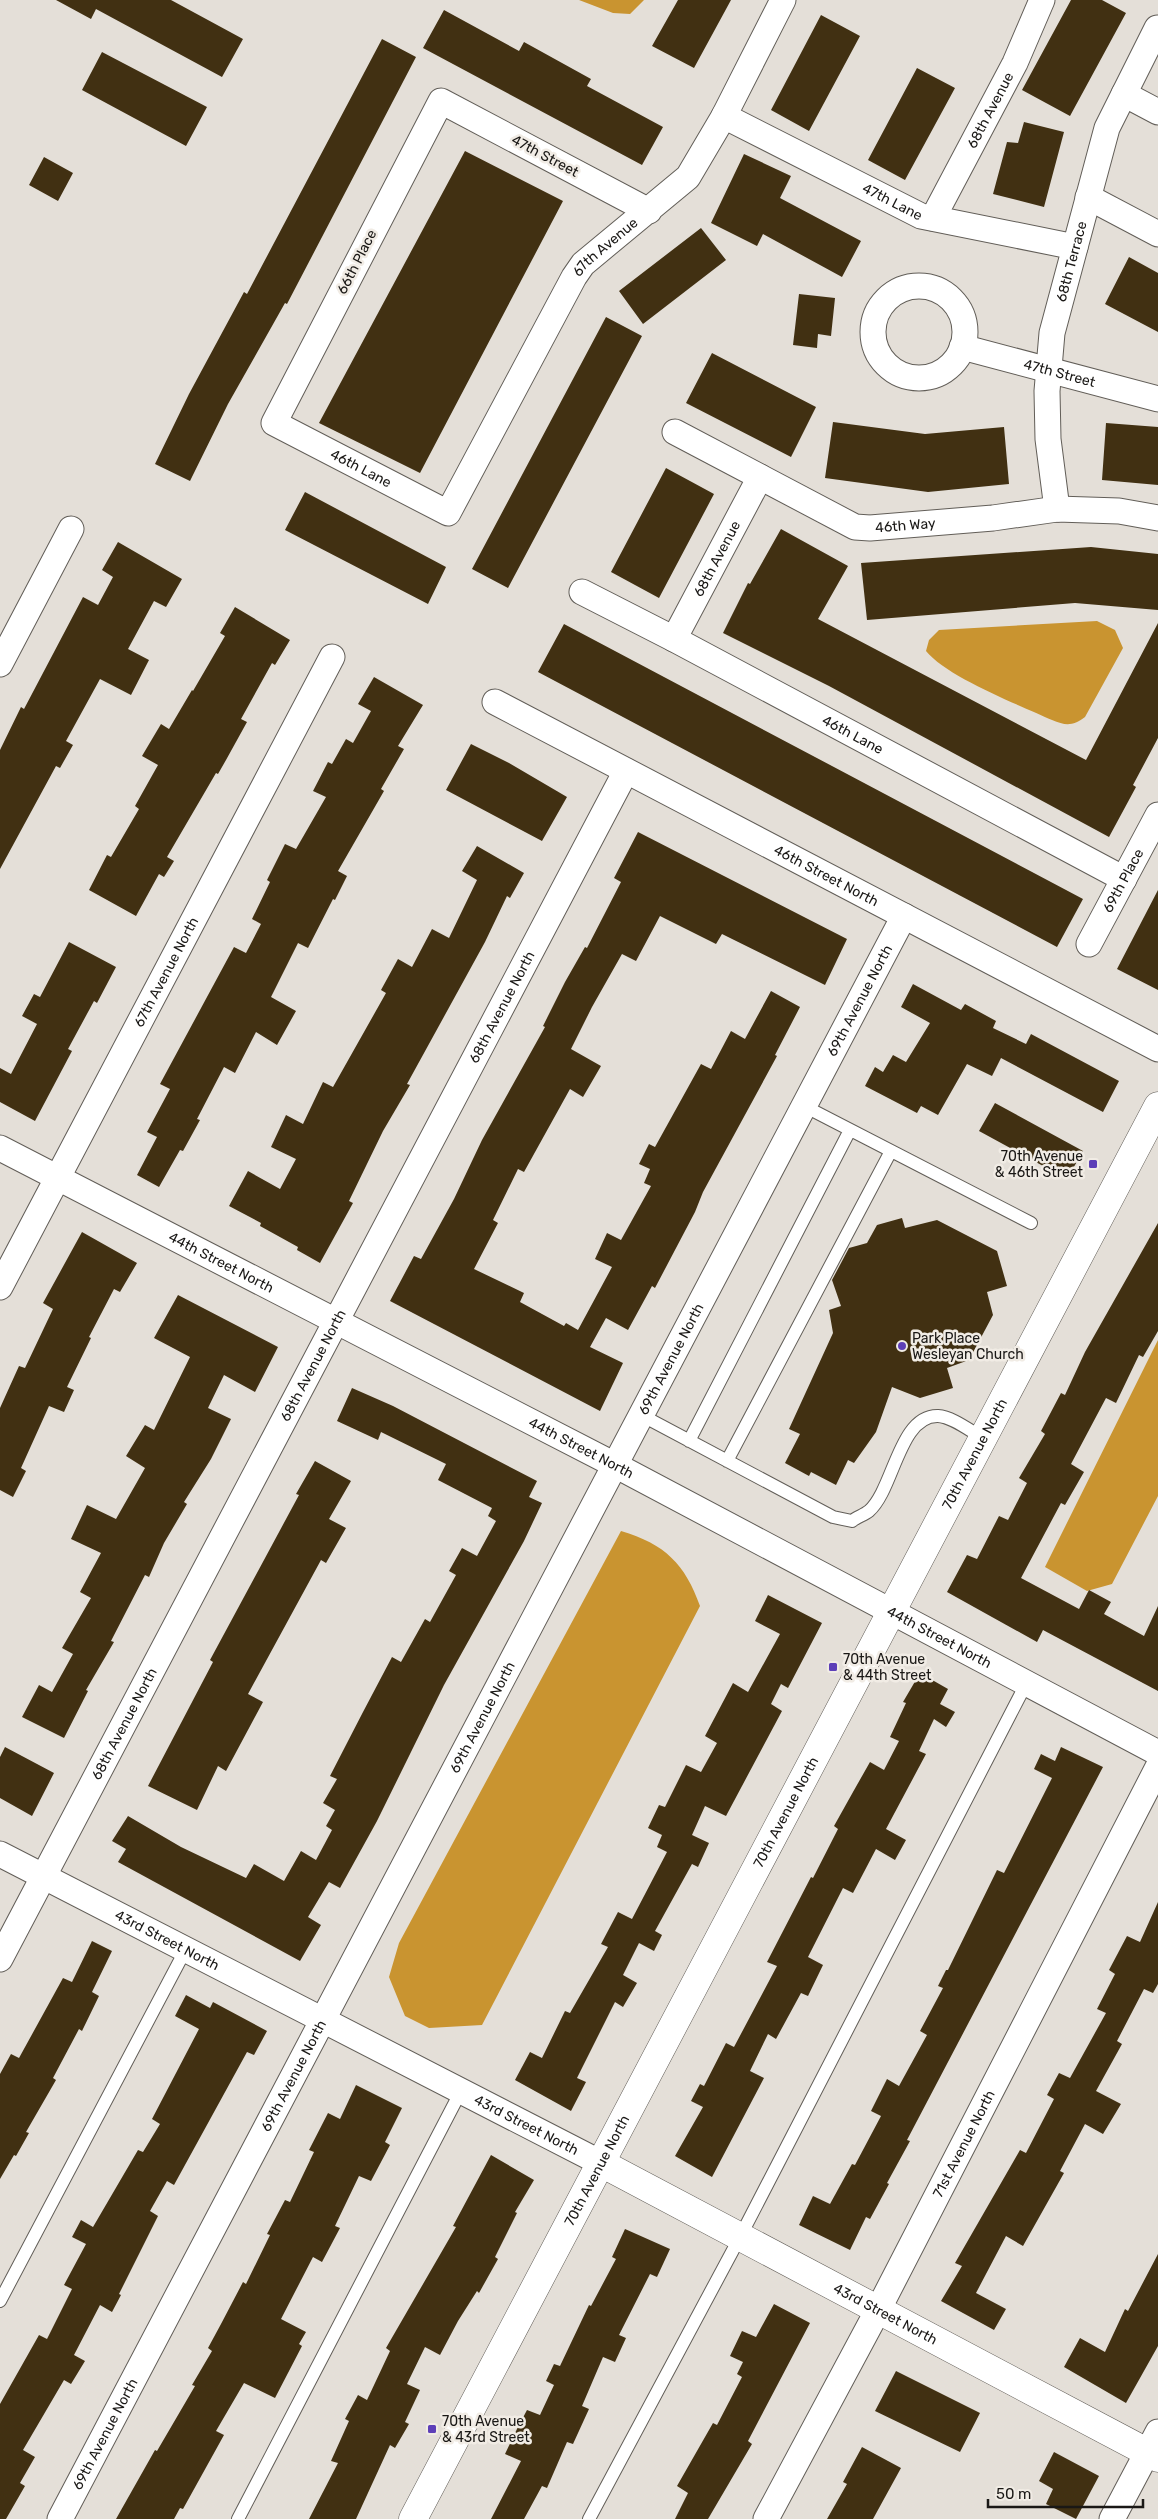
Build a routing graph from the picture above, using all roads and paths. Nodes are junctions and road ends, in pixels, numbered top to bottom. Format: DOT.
graph roads {
  1 [pos="783,0"];
  2 [pos="1042,0"];
  3 [pos="1157,28"];
  4 [pos="1124,94"];
  5 [pos="441,101"];
  6 [pos="1158,112"];
  7 [pos="724,116"];
  8 [pos="1088,197"];
  9 [pos="648,211"];
  10 [pos="933,218"];
  11 [pos="1158,234"];
  12 [pos="1075,247"];
  13 [pos="962,347"];
  14 [pos="1049,369"];
  15 [pos="1158,399"];
  16 [pos="274,423"];
  17 [pos="675,432"];
  18 [pos="760,477"];
  19 [pos="1057,509"];
  20 [pos="448,512"];
  21 [pos="1158,518"];
  22 [pos="71,529"];
  23 [pos="582,592"];
  24 [pos="674,639"];
  25 [pos="332,657"];
  26 [pos="0,664"];
  27 [pos="495,702"];
  28 [pos="626,771"];
  29 [pos="1158,816"];
  30 [pos="1124,879"];
  31 [pos="904,916"];
  32 [pos="1089,944"];
  33 [pos="1158,1049"];
  34 [pos="804,1106"];
  35 [pos="1158,1106"];
  36 [pos="850,1130"];
  37 [pos="0,1148"];
  38 [pos="891,1151"];
  39 [pos="57,1178"];
  40 [pos="1030,1224"];
  41 [pos="0,1286"];
  42 [pos="336,1322"];
  43 [pos="641,1416"];
  44 [pos="983,1438"];
  45 [pos="689,1441"];
  46 [pos="727,1461"];
  47 [pos="615,1465"];
  48 [pos="891,1612"];
  49 [pos="1026,1684"];
  50 [pos="1158,1753"];
  51 [pos="1158,1767"];
  52 [pos="0,1854"];
  53 [pos="44,1876"];
  54 [pos="186,1949"];
  55 [pos="0,1959"];
  56 [pos="323,2019"];
  57 [pos="461,2091"];
  58 [pos="601,2163"];
  59 [pos="740,2237"];
  60 [pos="0,2301"];
  61 [pos="878,2310"];
  62 [pos="1155,2447"];
  63 [pos="60,2519"];
  64 [pos="238,2519"];
  65 [pos="413,2519"];
  66 [pos="589,2519"];
  67 [pos="766,2519"];
  68 [pos="1112,2519"];
  1 -- 7 [label="street, 67th Avenue"];
  2 -- 10 [label="street, 68th Avenue"];
  3 -- 4 [label="street, 68th Terrace"];
  4 -- 6 [label="street"];
  4 -- 8 [label="street, 68th Terrace"];
  5 -- 9 [label="street, 47th Street"];
  5 -- 16 [label="street, 66th Place"];
  7 -- 9 [label="street, 67th Avenue"];
  7 -- 10 [label="street, 47th Lane"];
  8 -- 11 [label="street"];
  8 -- 12 [label="street, 68th Terrace"];
  9 -- 20 [label="street, 67th Avenue"];
  10 -- 12 [label="street, 47th Lane"];
  12 -- 14 [label="street, 68th Terrace"];
  13 -- 14 [label="street, 47th Street"];
  14 -- 15 [label="street, 47th Street"];
  14 -- 19 [label="street, 68th Terrace"];
  16 -- 20 [label="street, 46th Lane"];
  17 -- 18 [label="street, 46th Way"];
  18 -- 19 [label="street, 46th Way"];
  18 -- 24 [label="street, 68th Avenue"];
  19 -- 21 [label="street, 46th Way"];
  22 -- 26 [label="street"];
  23 -- 24 [label="street, 46th Lane"];
  24 -- 30 [label="street, 46th Lane"];
  25 -- 39 [label="street, 67th Avenue North"];
  27 -- 28 [label="street, 46th Street North"];
  28 -- 31 [label="street, 46th Street North"];
  28 -- 42 [label="street, 68th Avenue North"];
  29 -- 30 [label="street, 69th Place"];
  30 -- 32 [label="street, 69th Place"];
  31 -- 33 [label="street, 46th Street North"];
  31 -- 34 [label="street, 69th Avenue North"];
  34 -- 36 [label="lane"];
  34 -- 43 [label="street, 69th Avenue North"];
  35 -- 44 [label="street, 70th Avenue North"];
  36 -- 38 [label="lane"];
  36 -- 45 [label="lane"];
  37 -- 39 [label="street, 44th Street North"];
  38 -- 40 [label="lane"];
  38 -- 46 [label="lane"];
  39 -- 41 [label="street, 67th Avenue North"];
  39 -- 42 [label="street, 44th Street North"];
  42 -- 47 [label="street, 44th Street North"];
  42 -- 53 [label="street, 68th Avenue North"];
  43 -- 45 [label="lane"];
  43 -- 47 [label="street, 69th Avenue North"];
  44 -- 46 [label="lane"];
  44 -- 48 [label="street, 70th Avenue North"];
  45 -- 46 [label="lane"];
  47 -- 48 [label="street, 44th Street North"];
  47 -- 56 [label="street, 69th Avenue North"];
  48 -- 49 [label="street, 44th Street North"];
  48 -- 58 [label="street, 70th Avenue North"];
  49 -- 50 [label="street, 44th Street North"];
  49 -- 59 [label="lane"];
  51 -- 61 [label="street, 71st Avenue North"];
  52 -- 53 [label="street, 43rd Street North"];
  53 -- 54 [label="street, 43rd Street North"];
  53 -- 55 [label="street, 68th Avenue North"];
  54 -- 56 [label="street, 43rd Street North"];
  54 -- 60 [label="lane"];
  56 -- 57 [label="street, 43rd Street North"];
  56 -- 63 [label="street, 69th Avenue North"];
  57 -- 58 [label="street, 43rd Street North"];
  57 -- 64 [label="lane"];
  58 -- 59 [label="street, 43rd Street North"];
  58 -- 65 [label="street, 70th Avenue North"];
  59 -- 61 [label="street, 43rd Street North"];
  59 -- 66 [label="lane"];
  61 -- 62 [label="street, 43rd Street North"];
  61 -- 67 [label="street, 71st Avenue North"];
  62 -- 68 [label="street"];
}
